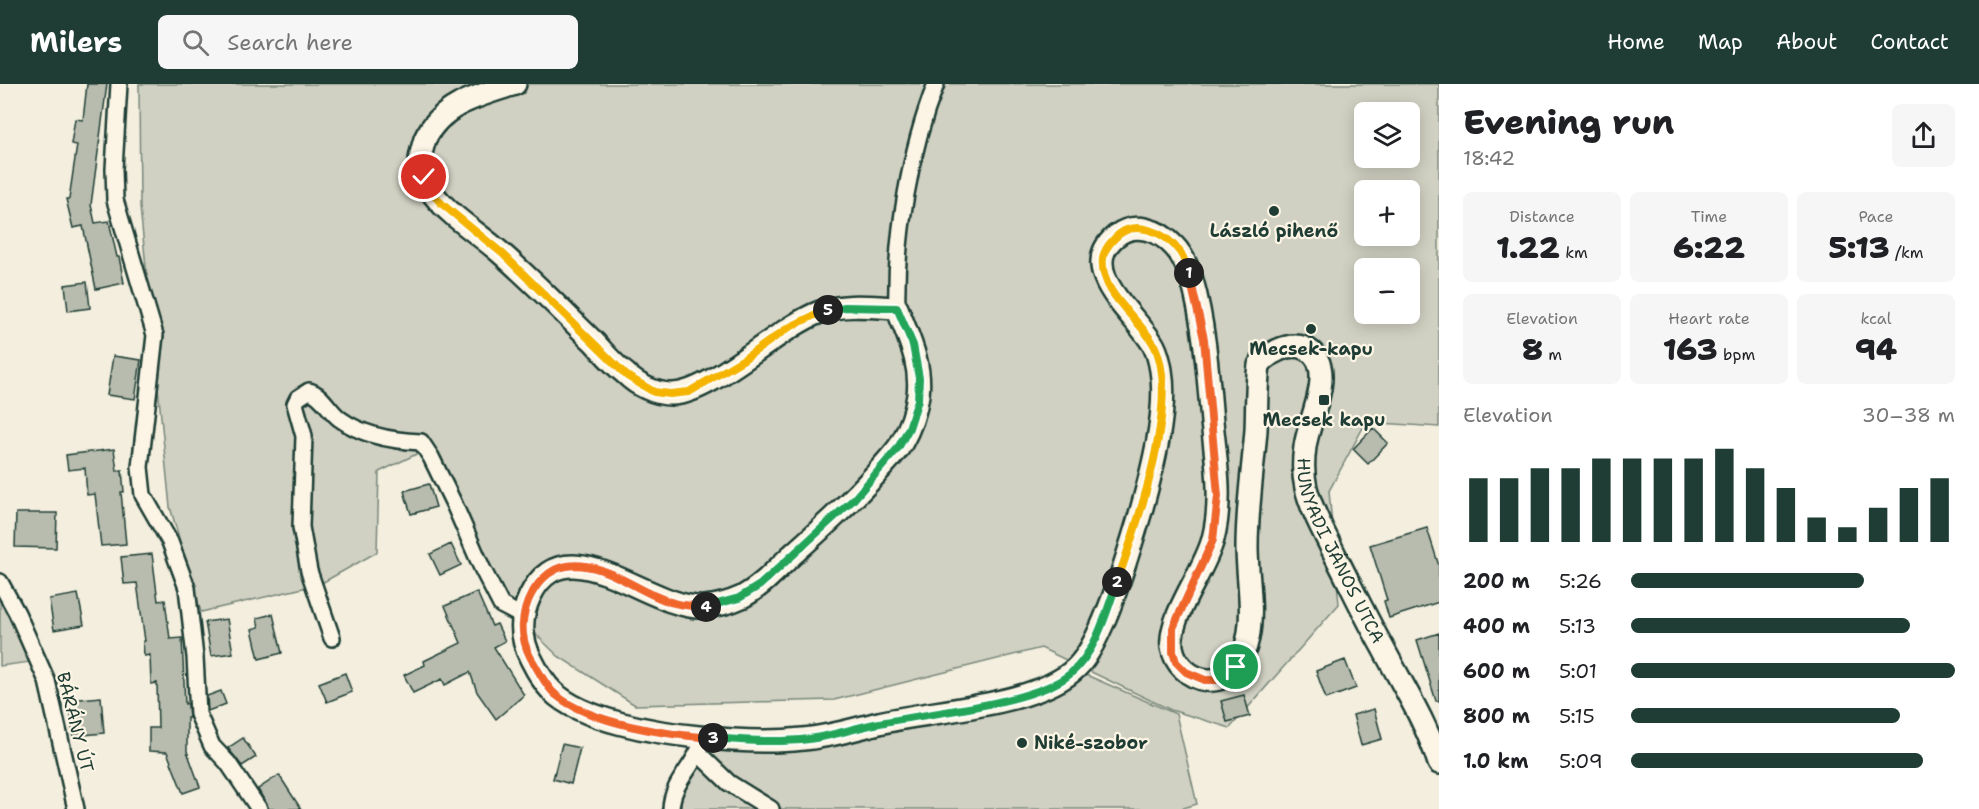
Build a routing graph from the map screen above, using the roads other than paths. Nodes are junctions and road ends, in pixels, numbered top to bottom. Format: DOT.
graph roads {
  1 [pos="119,84"];
  2 [pos="514,84"];
  3 [pos="936,84"];
  4 [pos="897,308"];
  5 [pos="0,582"];
  6 [pos="522,616"];
  7 [pos="332,638"];
  8 [pos="701,745"];
  9 [pos="1439,763"];
  10 [pos="76,809"];
  11 [pos="260,809"];
  12 [pos="671,809"];
  13 [pos="771,809"];
  1 -- 11 [label="street"];
  2 -- 4 [label="street"];
  3 -- 4 [label="street"];
  4 -- 6 [label="street"];
  5 -- 10 [label="street, BÁRÁNY ÚT"];
  6 -- 7 [label="street"];
  6 -- 8 [label="street, HUNYADI JÁNOS UTCA"];
  8 -- 9 [label="street, HUNYADI JÁNOS UTCA"];
  8 -- 12 [label="street"];
  8 -- 13 [label="street"];
}
